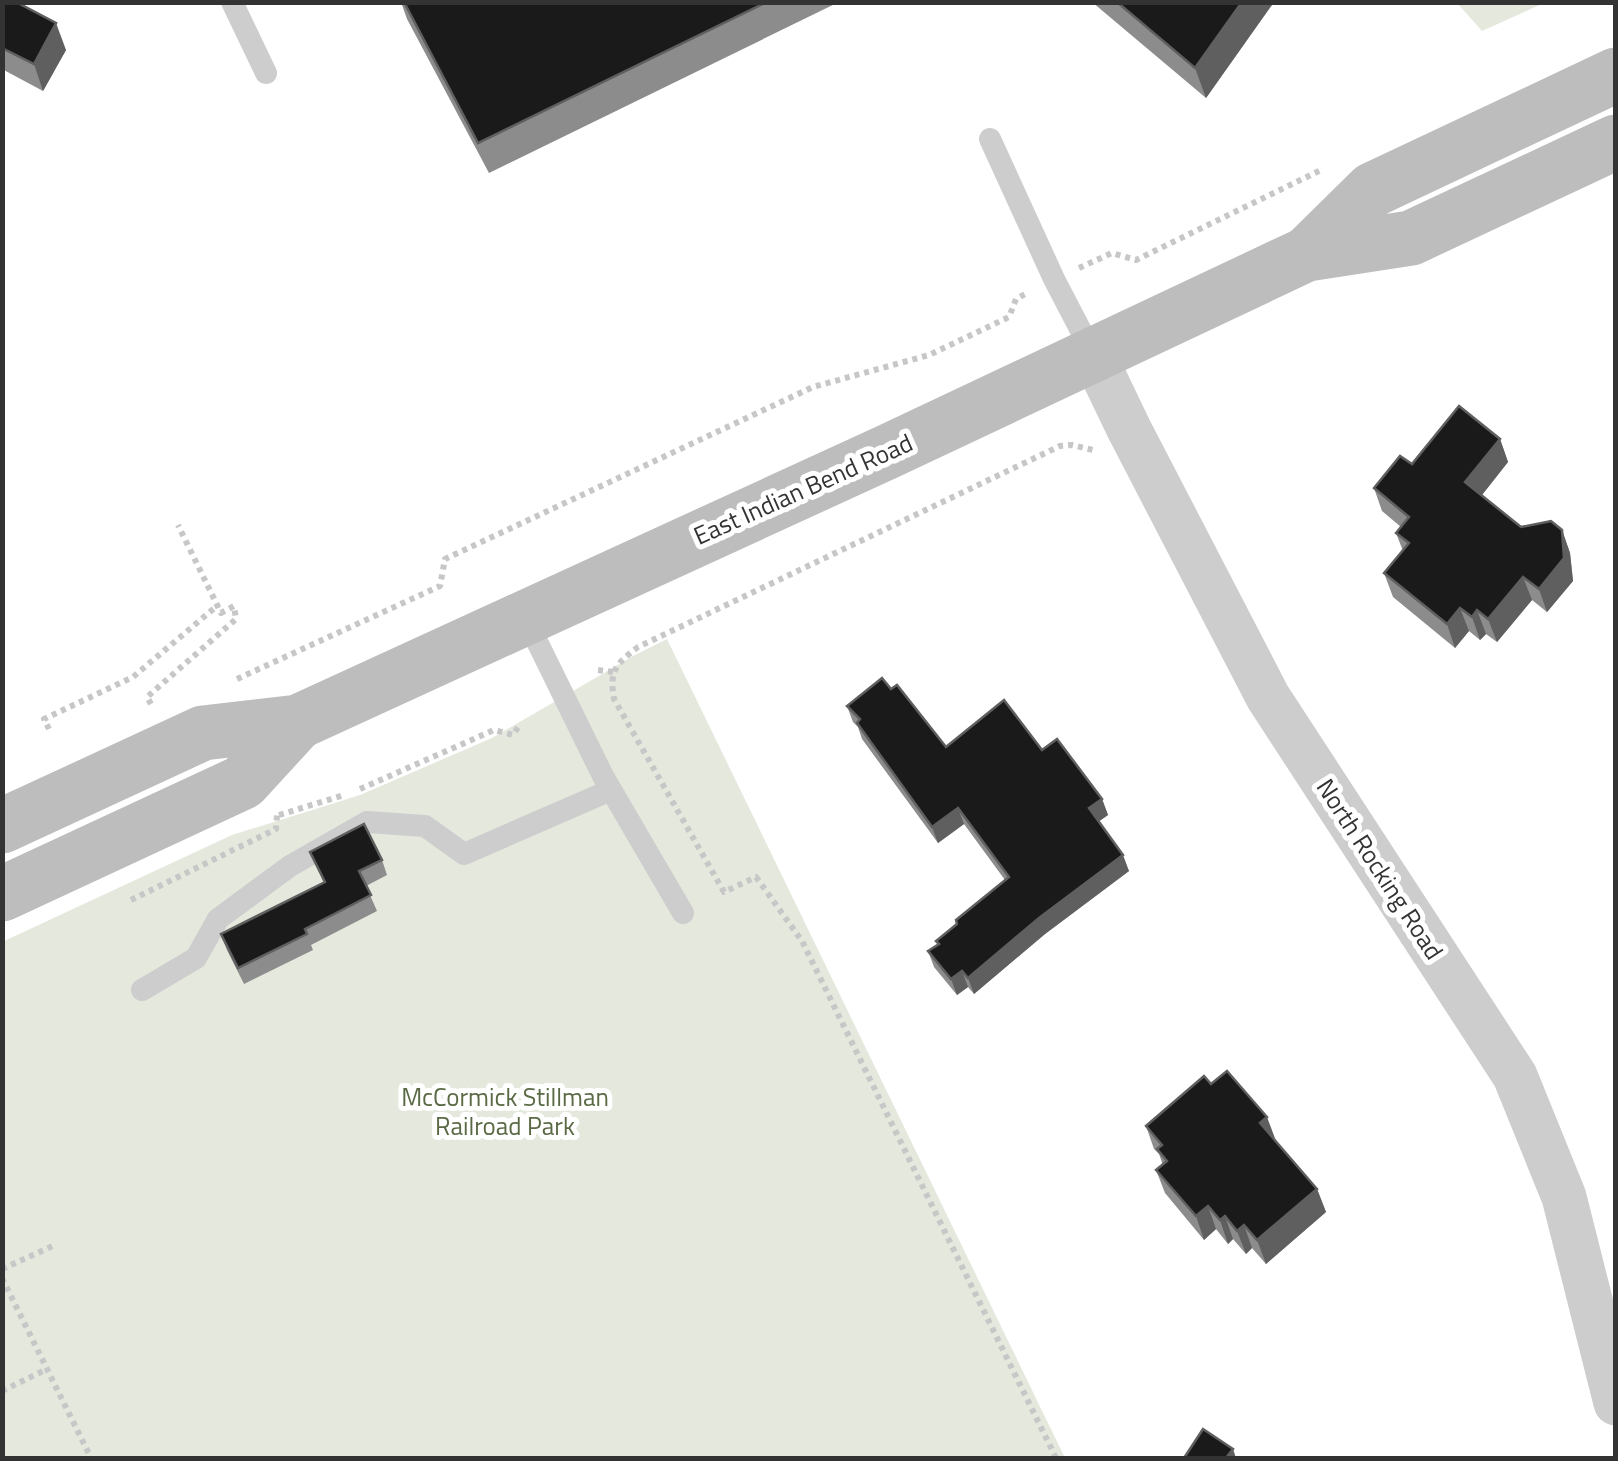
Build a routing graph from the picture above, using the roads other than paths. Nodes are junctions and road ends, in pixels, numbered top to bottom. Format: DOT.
graph roads {
  1 [pos="232,2"];
  2 [pos="266,72"];
  3 [pos="1616,75"];
  4 [pos="990,139"];
  5 [pos="1616,142"];
  6 [pos="1307,254"];
  7 [pos="1093,354"];
  8 [pos="526,617"];
  9 [pos="298,722"];
  10 [pos="611,790"];
  11 [pos="2,826"];
  12 [pos="2,894"];
  13 [pos="683,913"];
  14 [pos="142,990"];
  15 [pos="1616,1403"];
  1 -- 2 [label="lane"];
  3 -- 6 [label="main road, East Indian Bend Road"];
  4 -- 7 [label="lane"];
  5 -- 6 [label="main road, East Indian Bend Road"];
  6 -- 7 [label="main road, East Indian Bend Road"];
  7 -- 8 [label="main road, East Indian Bend Road"];
  7 -- 15 [label="street, North Rocking Road"];
  8 -- 9 [label="main road, East Indian Bend Road"];
  8 -- 10 [label="lane"];
  9 -- 11 [label="main road, East Indian Bend Road"];
  9 -- 12 [label="main road, East Indian Bend Road"];
  10 -- 13 [label="lane"];
  10 -- 14 [label="lane"];
}
